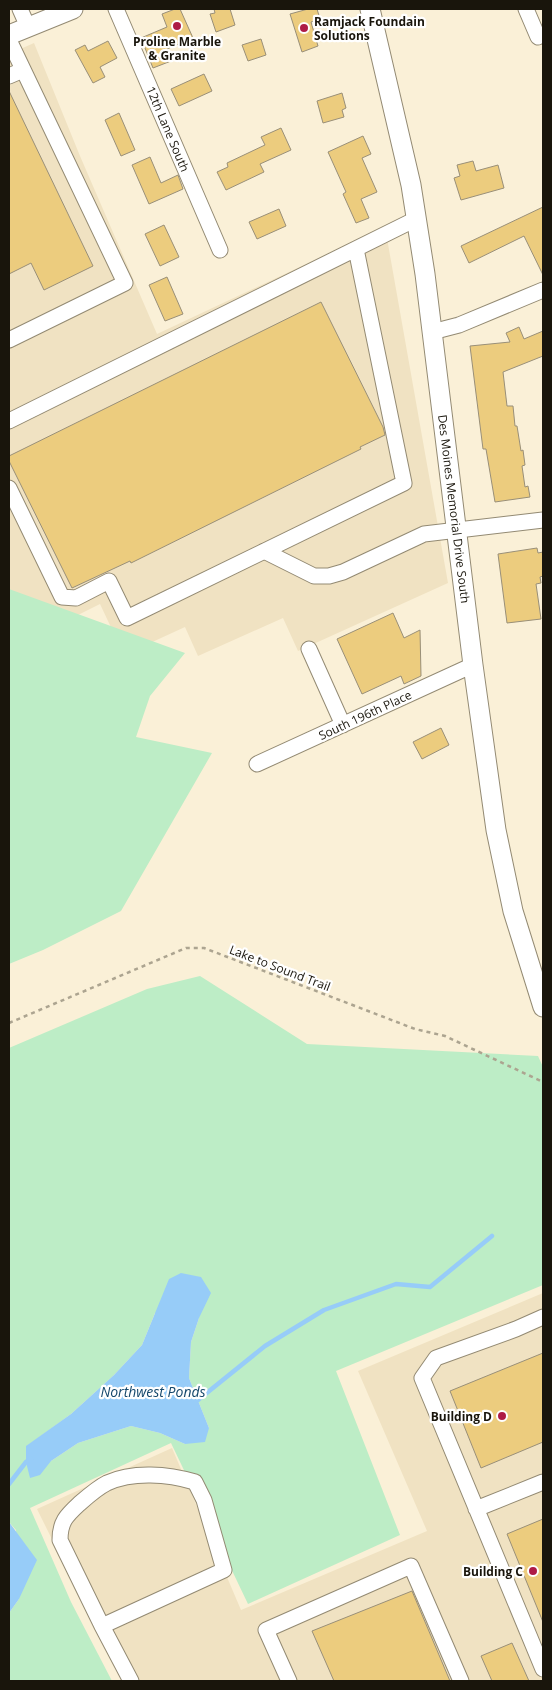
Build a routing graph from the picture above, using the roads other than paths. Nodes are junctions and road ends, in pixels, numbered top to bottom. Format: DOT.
graph roads {
  1 [pos="20,9"];
  2 [pos="73,9"];
  3 [pos="116,9"];
  4 [pos="370,9"];
  5 [pos="526,9"];
  6 [pos="28,27"];
  7 [pos="9,35"];
  8 [pos="538,37"];
  9 [pos="9,40"];
  10 [pos="23,70"];
  11 [pos="9,76"];
  12 [pos="416,219"];
  13 [pos="356,249"];
  14 [pos="220,250"];
  15 [pos="543,290"];
  16 [pos="432,332"];
  17 [pos="9,340"];
  18 [pos="9,422"];
  19 [pos="9,488"];
  20 [pos="543,520"];
  21 [pos="457,529"];
  22 [pos="264,551"];
  23 [pos="308,649"];
  24 [pos="473,666"];
  25 [pos="343,725"];
  26 [pos="257,764"];
  27 [pos="543,1007"];
  28 [pos="543,1317"];
  29 [pos="543,1482"];
  30 [pos="476,1509"];
  31 [pos="102,1626"];
  32 [pos="539,1648"];
  33 [pos="543,1669"];
  34 [pos="131,1681"];
  35 [pos="289,1681"];
  36 [pos="461,1681"];
  1 -- 6 [label="street"];
  2 -- 6 [label="main road"];
  3 -- 14 [label="street, 12th Lane South"];
  4 -- 12 [label="main road, Des Moines Memorial Drive South"];
  5 -- 8 [label="street"];
  6 -- 7 [label="main road"];
  9 -- 10 [label="street"];
  10 -- 11 [label="street"];
  10 -- 17 [label="street"];
  12 -- 13 [label="street"];
  12 -- 16 [label="main road, Des Moines Memorial Drive South"];
  13 -- 18 [label="street"];
  13 -- 22 [label="street"];
  15 -- 16 [label="street"];
  16 -- 21 [label="main road, Des Moines Memorial Drive South"];
  19 -- 22 [label="street"];
  20 -- 21 [label="street"];
  21 -- 22 [label="street"];
  21 -- 24 [label="main road, Des Moines Memorial Drive South"];
  23 -- 25 [label="street"];
  24 -- 25 [label="street, South 196th Place"];
  24 -- 27 [label="main road, Des Moines Memorial Drive South"];
  25 -- 26 [label="street, South 196th Place"];
  28 -- 30 [label="street"];
  29 -- 30 [label="street"];
  30 -- 32 [label="street"];
  31 -- 31 [label="street"];
  31 -- 34 [label="street"];
  32 -- 33 [label="street"];
  35 -- 36 [label="street"];
}
